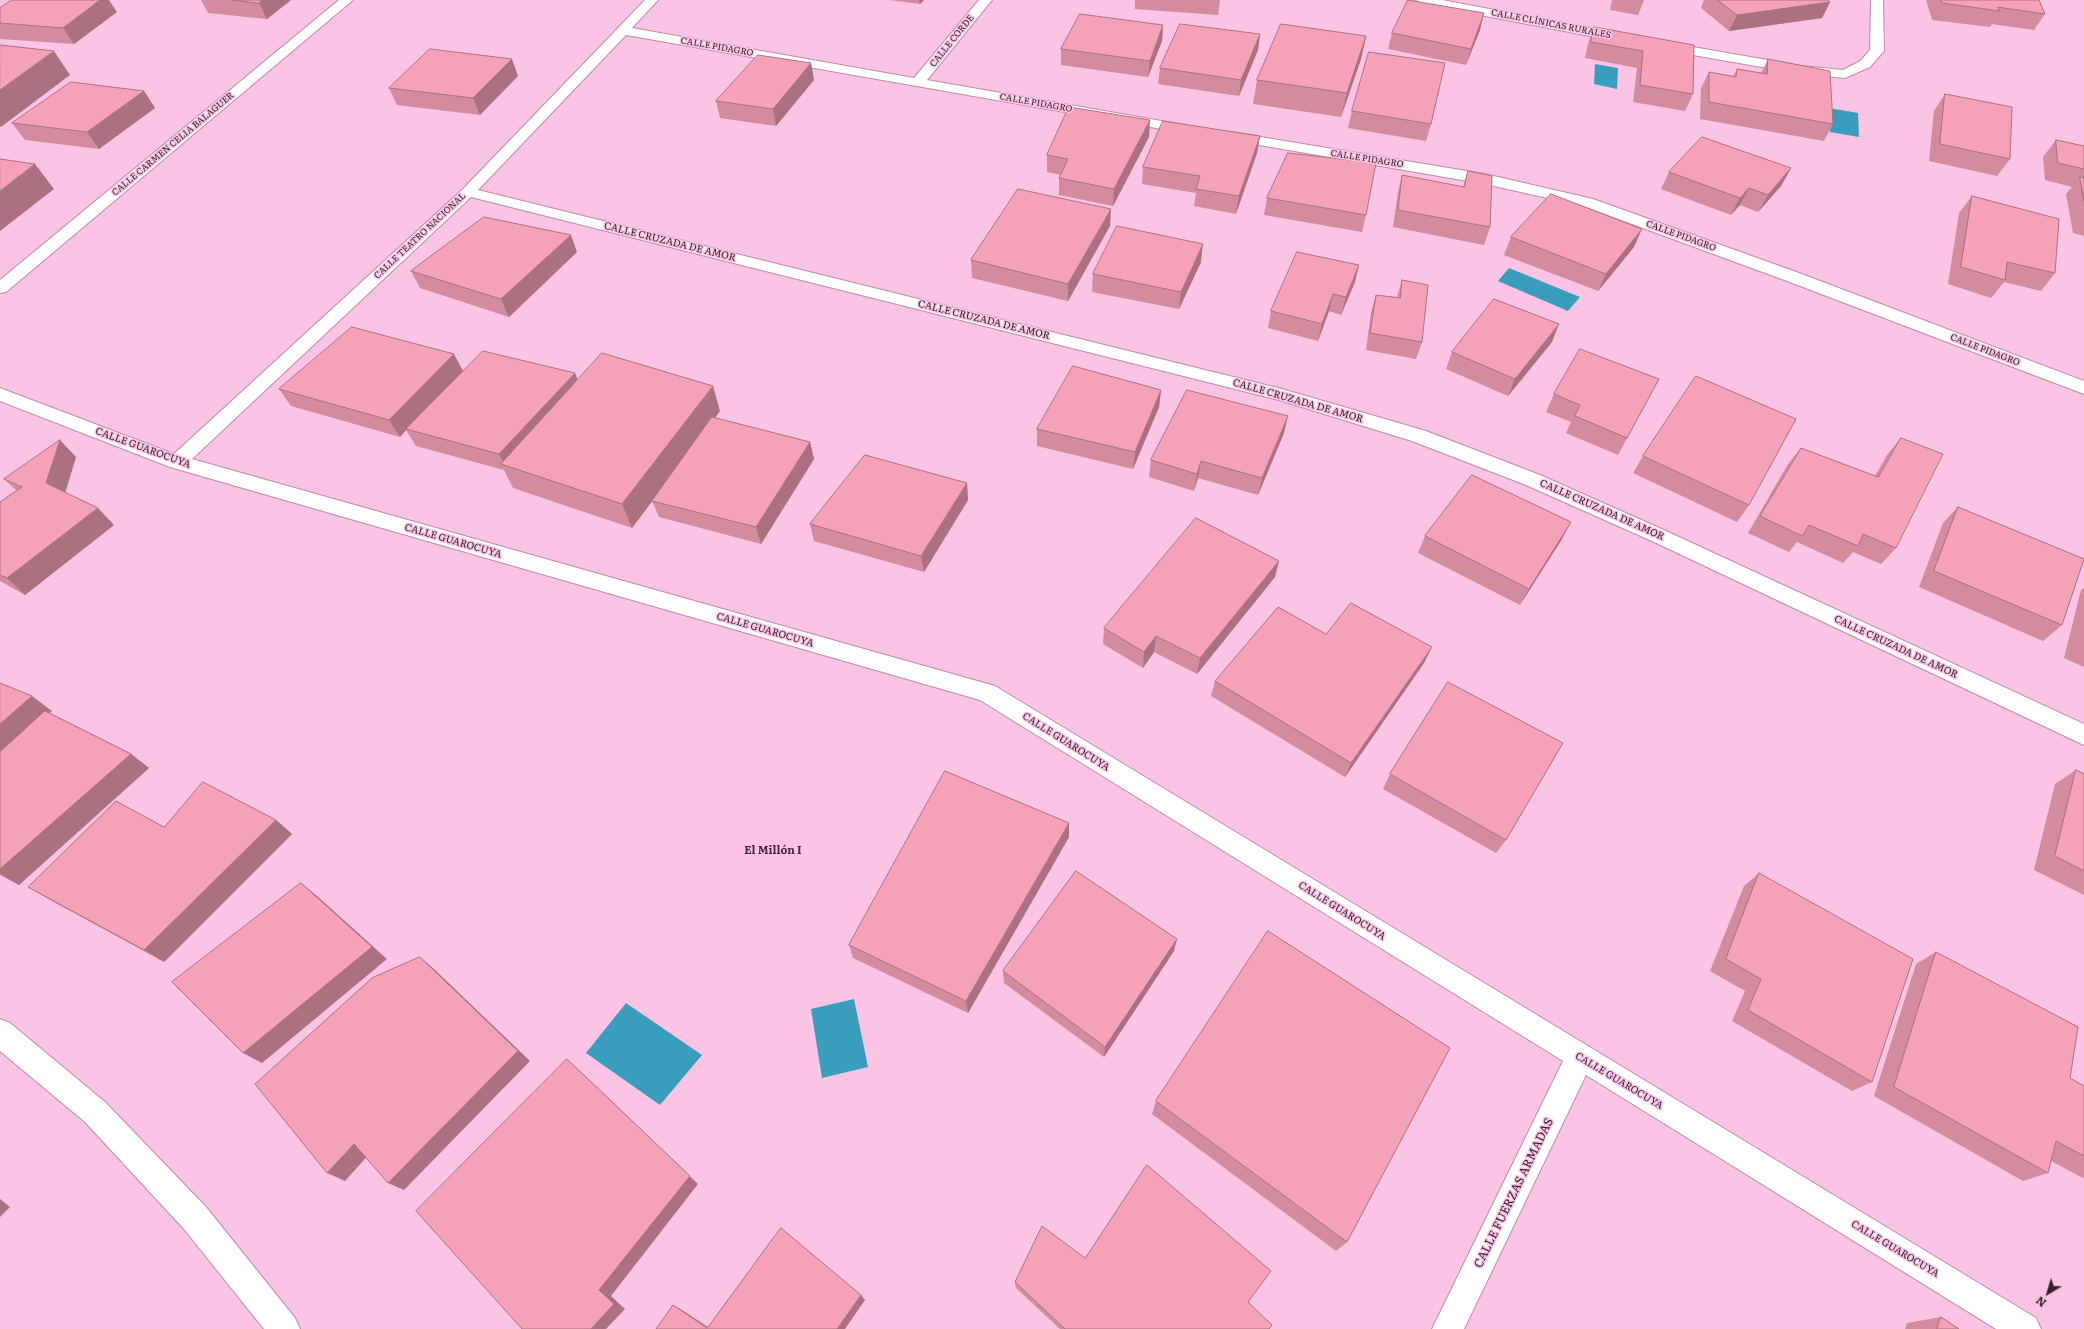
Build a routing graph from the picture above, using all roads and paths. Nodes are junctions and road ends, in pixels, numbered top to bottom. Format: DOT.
graph roads {
  1 [pos="347,0"];
  2 [pos="652,0"];
  3 [pos="986,0"];
  4 [pos="1422,0"];
  5 [pos="1877,0"];
  6 [pos="624,31"];
  7 [pos="1633,40"];
  8 [pos="1649,43"];
  9 [pos="919,81"];
  10 [pos="468,192"];
  11 [pos="0,288"];
  12 [pos="2084,388"];
  13 [pos="0,394"];
  14 [pos="177,462"];
  15 [pos="2084,735"];
  16 [pos="0,1034"];
  17 [pos="1580,1057"];
  18 [pos="284,1329"];
  19 [pos="1448,1329"];
  20 [pos="2025,1329"];
  1 -- 11 [label="street, CALLE CARMEN CELIA BALAGUER"];
  2 -- 6 [label="street, CALLE TEATRO NACIONAL"];
  3 -- 9 [label="street, CALLE CORDE"];
  4 -- 7 [label="street, CALLE CLÍNICAS RURALES"];
  5 -- 8 [label="street"];
  6 -- 9 [label="street, CALLE PIDAGRO"];
  6 -- 10 [label="street, CALLE TEATRO NACIONAL"];
  9 -- 12 [label="street, CALLE PIDAGRO"];
  10 -- 14 [label="street, CALLE TEATRO NACIONAL"];
  10 -- 15 [label="street, CALLE CRUZADA DE AMOR"];
  13 -- 14 [label="street, CALLE GUAROCUYA"];
  14 -- 17 [label="street, CALLE GUAROCUYA"];
  16 -- 18 [label="street"];
  17 -- 19 [label="street, CALLE FUERZAS ARMADAS"];
  17 -- 20 [label="street, CALLE GUAROCUYA"];
}
